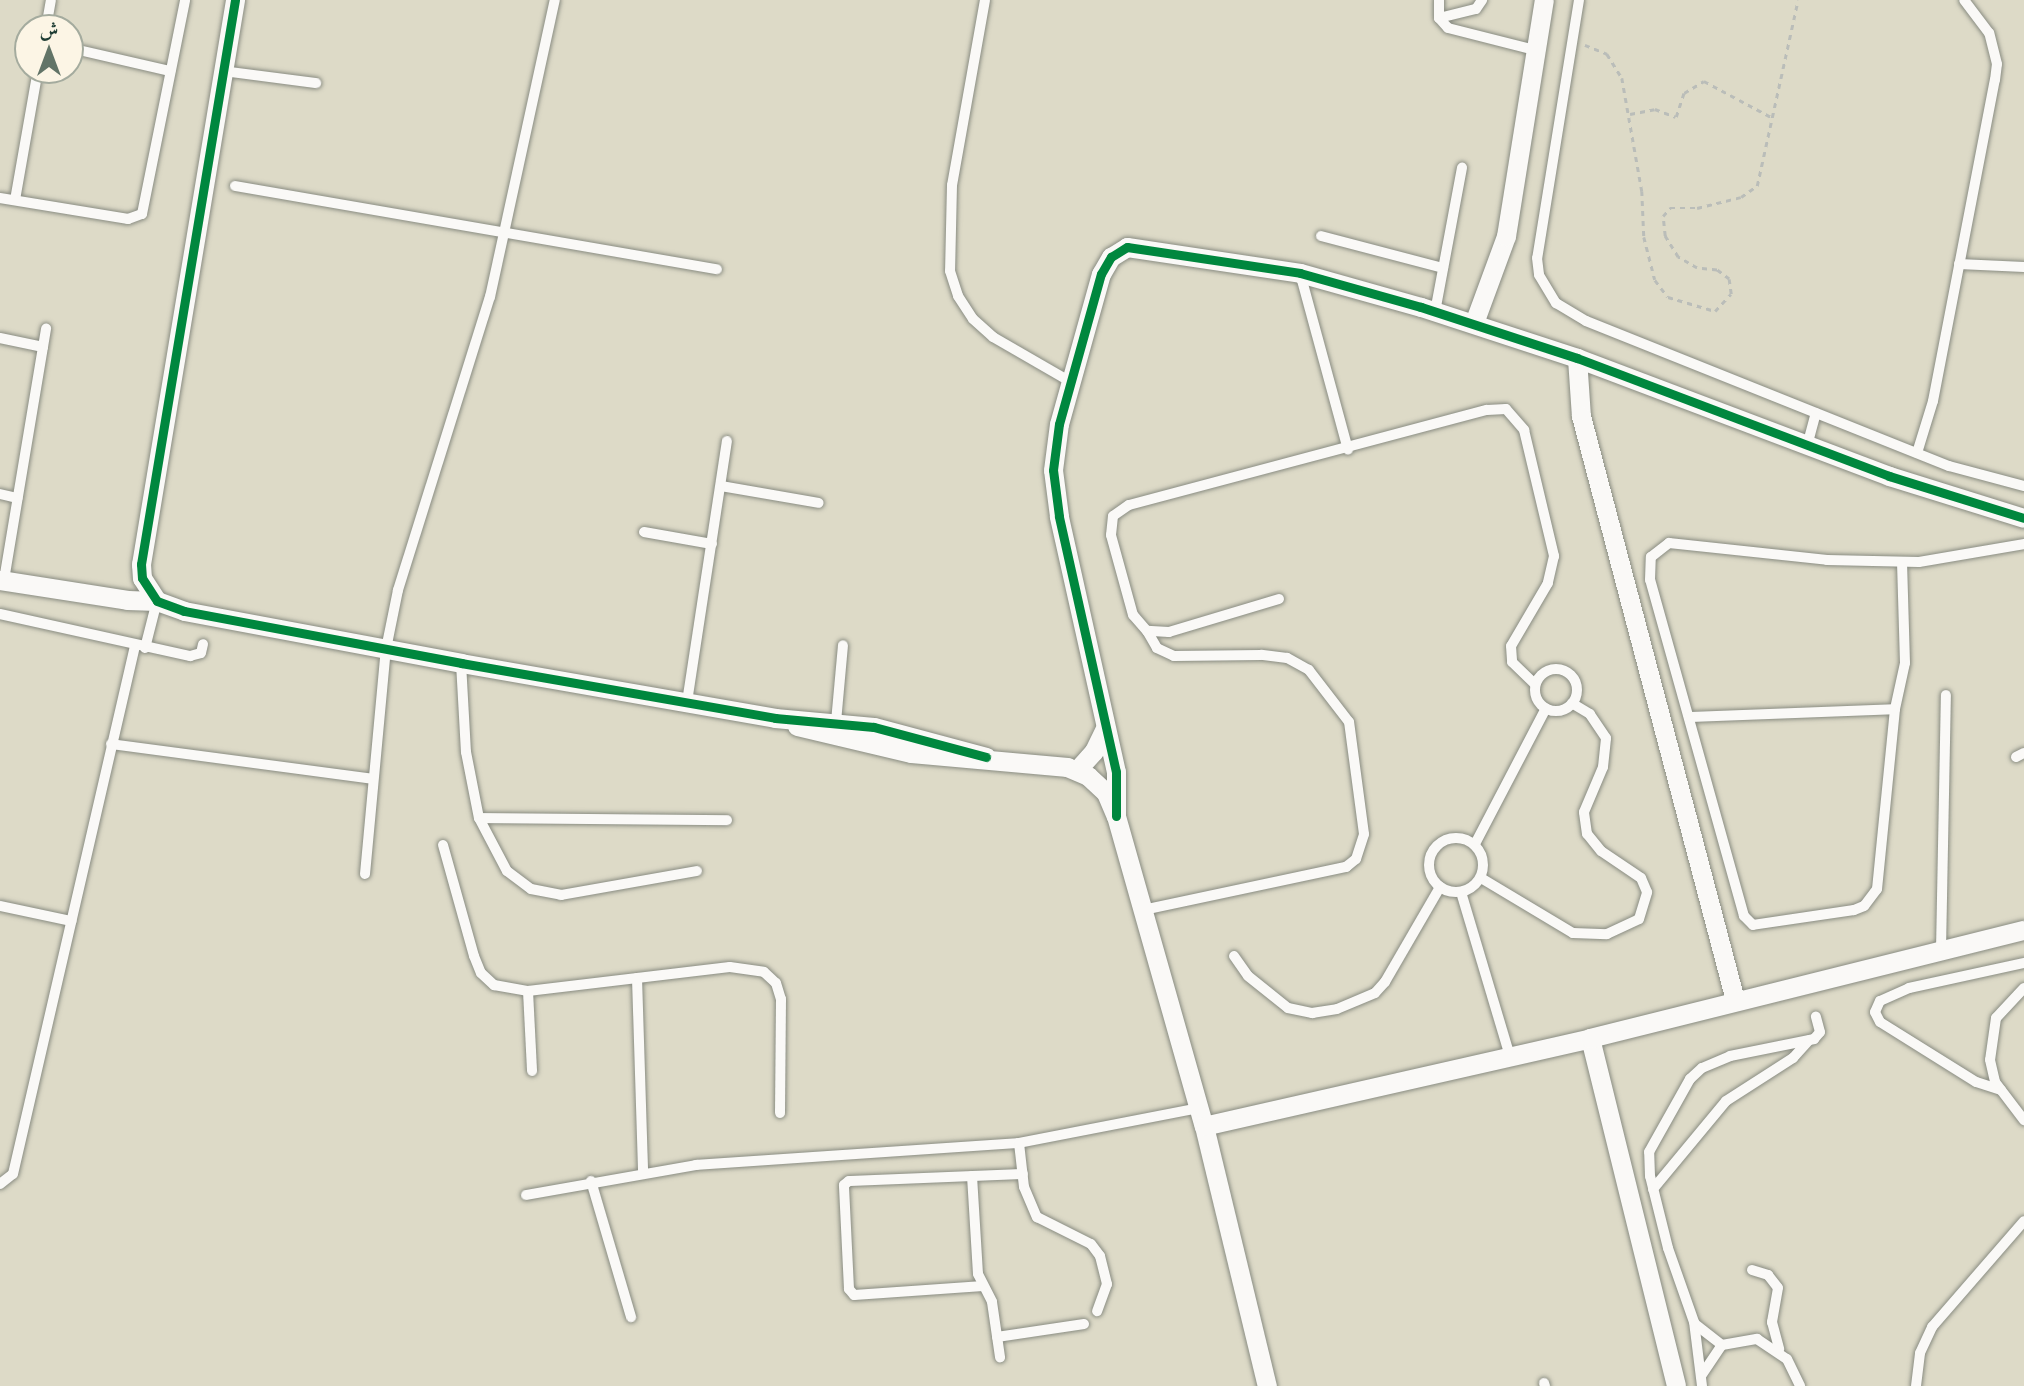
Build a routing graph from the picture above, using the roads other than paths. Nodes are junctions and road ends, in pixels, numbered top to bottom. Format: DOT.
graph roads {
  1 [pos="186,0"];
  2 [pos="235,0"];
  3 [pos="555,0"];
  4 [pos="985,0"];
  5 [pos="1439,0"];
  6 [pos="1482,0"];
  7 [pos="1544,0"];
  8 [pos="1579,0"];
  9 [pos="1964,0"];
  10 [pos="1439,18"];
  11 [pos="1535,50"];
  12 [pos="84,51"];
  13 [pos="170,71"];
  14 [pos="223,71"];
  15 [pos="316,83"];
  16 [pos="36,84"];
  17 [pos="1462,168"];
  18 [pos="235,186"];
  19 [pos="0,198"];
  20 [pos="15,200"];
  21 [pos="506,233"];
  22 [pos="1321,236"];
  23 [pos="1959,264"];
  24 [pos="2024,267"];
  25 [pos="1443,268"];
  26 [pos="717,269"];
  27 [pos="1300,273"];
  28 [pos="1435,312"];
  29 [pos="1474,323"];
  30 [pos="46,328"];
  31 [pos="0,338"];
  32 [pos="43,347"];
  33 [pos="1577,358"];
  34 [pos="1071,382"];
  35 [pos="1816,413"];
  36 [pos="727,441"];
  37 [pos="1807,446"];
  38 [pos="1348,450"];
  39 [pos="1917,453"];
  40 [pos="721,486"];
  41 [pos="2024,486"];
  42 [pos="0,494"];
  43 [pos="18,498"];
  44 [pos="819,503"];
  45 [pos="2024,518"];
  46 [pos="644,532"];
  47 [pos="712,544"];
  48 [pos="2024,544"];
  49 [pos="1902,562"];
  50 [pos="2,580"];
  51 [pos="1279,599"];
  52 [pos="157,601"];
  53 [pos="0,614"];
  54 [pos="1147,631"];
  55 [pos="204,644"];
  56 [pos="844,645"];
  57 [pos="140,647"];
  58 [pos="386,649"];
  59 [pos="461,663"];
  60 [pos="1535,684"];
  61 [pos="1947,695"];
  62 [pos="687,702"];
  63 [pos="1572,703"];
  64 [pos="1546,708"];
  65 [pos="1895,709"];
  66 [pos="1689,717"];
  67 [pos="775,718"];
  68 [pos="836,722"];
  69 [pos="1105,728"];
  70 [pos="111,744"];
  71 [pos="986,757"];
  72 [pos="1077,770"];
  73 [pos="373,779"];
  74 [pos="1116,816"];
  75 [pos="479,818"];
  76 [pos="727,820"];
  77 [pos="1475,844"];
  78 [pos="443,845"];
  79 [pos="697,871"];
  80 [pos="365,874"];
  81 [pos="1480,878"];
  82 [pos="1440,887"];
  83 [pos="1461,892"];
  84 [pos="0,906"];
  85 [pos="1143,910"];
  86 [pos="71,921"];
  87 [pos="2024,930"];
  88 [pos="1941,950"];
  89 [pos="1234,957"];
  90 [pos="2024,963"];
  91 [pos="637,978"];
  92 [pos="2024,988"];
  93 [pos="528,991"];
  94 [pos="1735,1000"];
  95 [pos="1816,1017"];
  96 [pos="1590,1038"];
  97 [pos="1809,1040"];
  98 [pos="1510,1056"];
  99 [pos="532,1071"];
  100 [pos="2001,1090"];
  101 [pos="780,1113"];
  102 [pos="1201,1117"];
  103 [pos="2024,1120"];
  104 [pos="1020,1143"];
  105 [pos="643,1171"];
  106 [pos="1023,1174"];
  107 [pos="972,1176"];
  108 [pos="591,1181"];
  109 [pos="0,1184"];
  110 [pos="1653,1189"];
  111 [pos="526,1195"];
  112 [pos="2024,1221"];
  113 [pos="1752,1270"];
  114 [pos="983,1286"];
  115 [pos="1097,1311"];
  116 [pos="631,1317"];
  117 [pos="1694,1322"];
  118 [pos="1084,1324"];
  119 [pos="997,1337"];
  120 [pos="1722,1345"];
  121 [pos="1779,1350"];
  122 [pos="1000,1357"];
  123 [pos="1702,1381"];
  124 [pos="1267,1386"];
  125 [pos="1676,1386"];
  126 [pos="1800,1386"];
  127 [pos="1916,1386"];
  1 -- 13 [label="lane"];
  2 -- 14 [label="street"];
  3 -- 21 [label="lane"];
  4 -- 34 [label="lane"];
  5 -- 10 [label="lane"];
  6 -- 10 [label="lane"];
  7 -- 11 [label="street"];
  8 -- 35 [label="lane"];
  9 -- 23 [label="lane"];
  10 -- 11 [label="lane"];
  11 -- 29 [label="street"];
  12 -- 13 [label="lane"];
  13 -- 20 [label="lane"];
  14 -- 15 [label="lane"];
  14 -- 52 [label="street"];
  16 -- 20 [label="lane"];
  17 -- 25 [label="lane"];
  18 -- 21 [label="lane"];
  19 -- 20 [label="lane"];
  21 -- 26 [label="lane"];
  21 -- 58 [label="lane"];
  22 -- 25 [label="lane"];
  23 -- 24 [label="lane"];
  23 -- 39 [label="lane"];
  25 -- 28 [label="lane"];
  27 -- 28 [label="street"];
  27 -- 34 [label="street"];
  27 -- 38 [label="lane"];
  28 -- 29 [label="street"];
  29 -- 33 [label="street"];
  30 -- 32 [label="lane"];
  31 -- 32 [label="lane"];
  32 -- 43 [label="lane"];
  33 -- 37 [label="street"];
  33 -- 94 [label="street"];
  34 -- 69 [label="street"];
  35 -- 37 [label="lane"];
  35 -- 39 [label="lane"];
  36 -- 40 [label="lane"];
  37 -- 45 [label="street"];
  38 -- 54 [label="lane"];
  38 -- 60 [label="lane"];
  39 -- 41 [label="lane"];
  40 -- 44 [label="lane"];
  40 -- 47 [label="lane"];
  42 -- 43 [label="lane"];
  43 -- 50 [label="lane"];
  46 -- 47 [label="lane"];
  47 -- 62 [label="lane"];
  48 -- 49 [label="lane"];
  49 -- 65 [label="lane"];
  49 -- 66 [label="lane"];
  50 -- 52 [label="street"];
  51 -- 54 [label="lane"];
  52 -- 57 [label="lane"];
  52 -- 58 [label="street"];
  53 -- 57 [label="lane"];
  54 -- 85 [label="lane"];
  55 -- 57 [label="lane"];
  56 -- 68 [label="lane"];
  57 -- 70 [label="lane"];
  58 -- 59 [label="street"];
  58 -- 73 [label="lane"];
  59 -- 62 [label="street"];
  59 -- 75 [label="lane"];
  60 -- 63 [label="lane"];
  60 -- 64 [label="lane"];
  61 -- 88 [label="lane"];
  62 -- 67 [label="street"];
  63 -- 64 [label="lane"];
  63 -- 81 [label="lane"];
  64 -- 77 [label="lane"];
  65 -- 66 [label="lane"];
  65 -- 66 [label="lane"];
  67 -- 68 [label="street"];
  67 -- 71 [label="street"];
  68 -- 71 [label="street"];
  69 -- 72 [label="street"];
  69 -- 74 [label="street"];
  70 -- 73 [label="lane"];
  70 -- 86 [label="lane"];
  71 -- 72 [label="street"];
  72 -- 74 [label="street"];
  73 -- 80 [label="lane"];
  74 -- 85 [label="street"];
  75 -- 76 [label="lane"];
  75 -- 79 [label="lane"];
  77 -- 81 [label="lane"];
  77 -- 82 [label="lane"];
  78 -- 93 [label="lane"];
  81 -- 83 [label="lane"];
  82 -- 83 [label="lane"];
  82 -- 89 [label="lane"];
  83 -- 98 [label="lane"];
  84 -- 86 [label="lane"];
  85 -- 102 [label="street"];
  86 -- 109 [label="lane"];
  87 -- 88 [label="street"];
  88 -- 94 [label="street"];
  90 -- 100 [label="lane"];
  91 -- 93 [label="lane"];
  91 -- 101 [label="lane"];
  91 -- 105 [label="lane"];
  92 -- 100 [label="lane"];
  93 -- 99 [label="lane"];
  94 -- 96 [label="street"];
  95 -- 97 [label="lane"];
  96 -- 98 [label="street"];
  96 -- 125 [label="street"];
  97 -- 110 [label="lane"];
  97 -- 110 [label="lane"];
  98 -- 102 [label="street"];
  100 -- 103 [label="lane"];
  102 -- 104 [label="lane"];
  102 -- 124 [label="street"];
  104 -- 105 [label="lane"];
  104 -- 106 [label="lane"];
  105 -- 108 [label="lane"];
  106 -- 107 [label="lane"];
  106 -- 115 [label="lane"];
  107 -- 114 [label="lane"];
  107 -- 114 [label="lane"];
  108 -- 111 [label="lane"];
  108 -- 116 [label="lane"];
  110 -- 117 [label="lane"];
  112 -- 127 [label="lane"];
  113 -- 121 [label="lane"];
  114 -- 119 [label="lane"];
  117 -- 120 [label="lane"];
  117 -- 123 [label="lane"];
  118 -- 119 [label="lane"];
  119 -- 122 [label="lane"];
  120 -- 121 [label="lane"];
  120 -- 123 [label="lane"];
  121 -- 126 [label="lane"];
}
